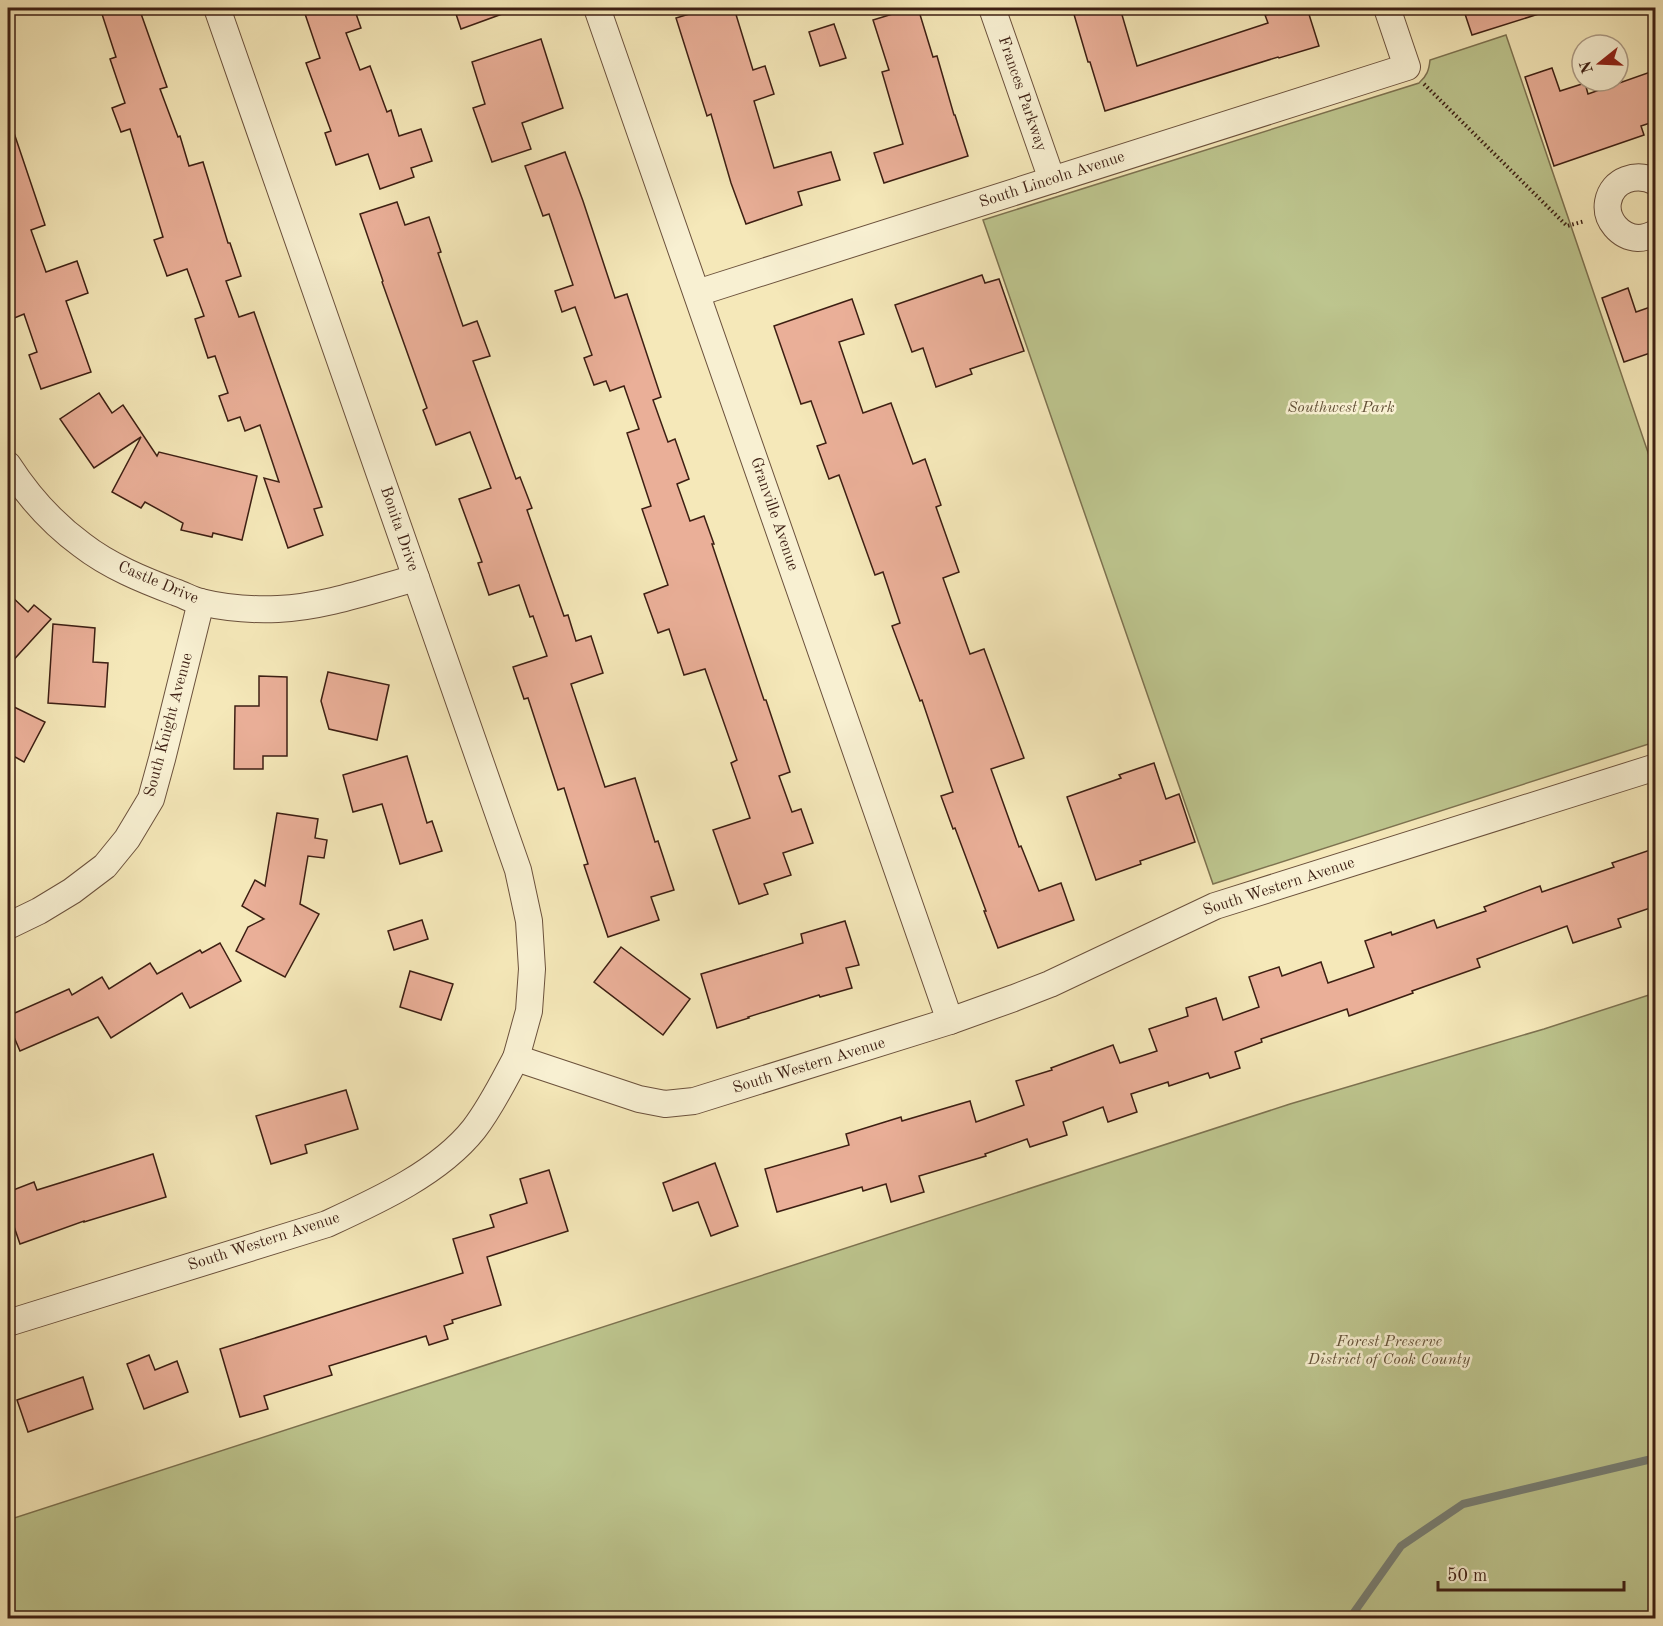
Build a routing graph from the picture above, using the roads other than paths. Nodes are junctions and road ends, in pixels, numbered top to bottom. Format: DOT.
graph roads {
  1 [pos="217,8"];
  2 [pos="597,8"];
  3 [pos="992,8"];
  4 [pos="1387,8"];
  5 [pos="1052,180"];
  6 [pos="1656,182"];
  7 [pos="1656,233"];
  8 [pos="696,293"];
  9 [pos="8,465"];
  10 [pos="416,578"];
  11 [pos="201,602"];
  12 [pos="1656,767"];
  13 [pos="8,926"];
  14 [pos="950,1021"];
  15 [pos="516,1058"];
  16 [pos="8,1323"];
  1 -- 10 [label="street, Bonita Drive"];
  2 -- 8 [label="street, Granville Avenue"];
  3 -- 5 [label="street, Frances Parkway"];
  4 -- 5 [label="street, South Lincoln Avenue"];
  5 -- 8 [label="street, South Lincoln Avenue"];
  6 -- 7 [label="street"];
  8 -- 14 [label="street, Granville Avenue"];
  9 -- 11 [label="street, Castle Drive"];
  10 -- 11 [label="street, Castle Drive"];
  10 -- 15 [label="street, Bonita Drive"];
  11 -- 13 [label="street, South Knight Avenue"];
  12 -- 14 [label="street, South Western Avenue"];
  14 -- 15 [label="street, South Western Avenue"];
  15 -- 16 [label="street, South Western Avenue"];
}
